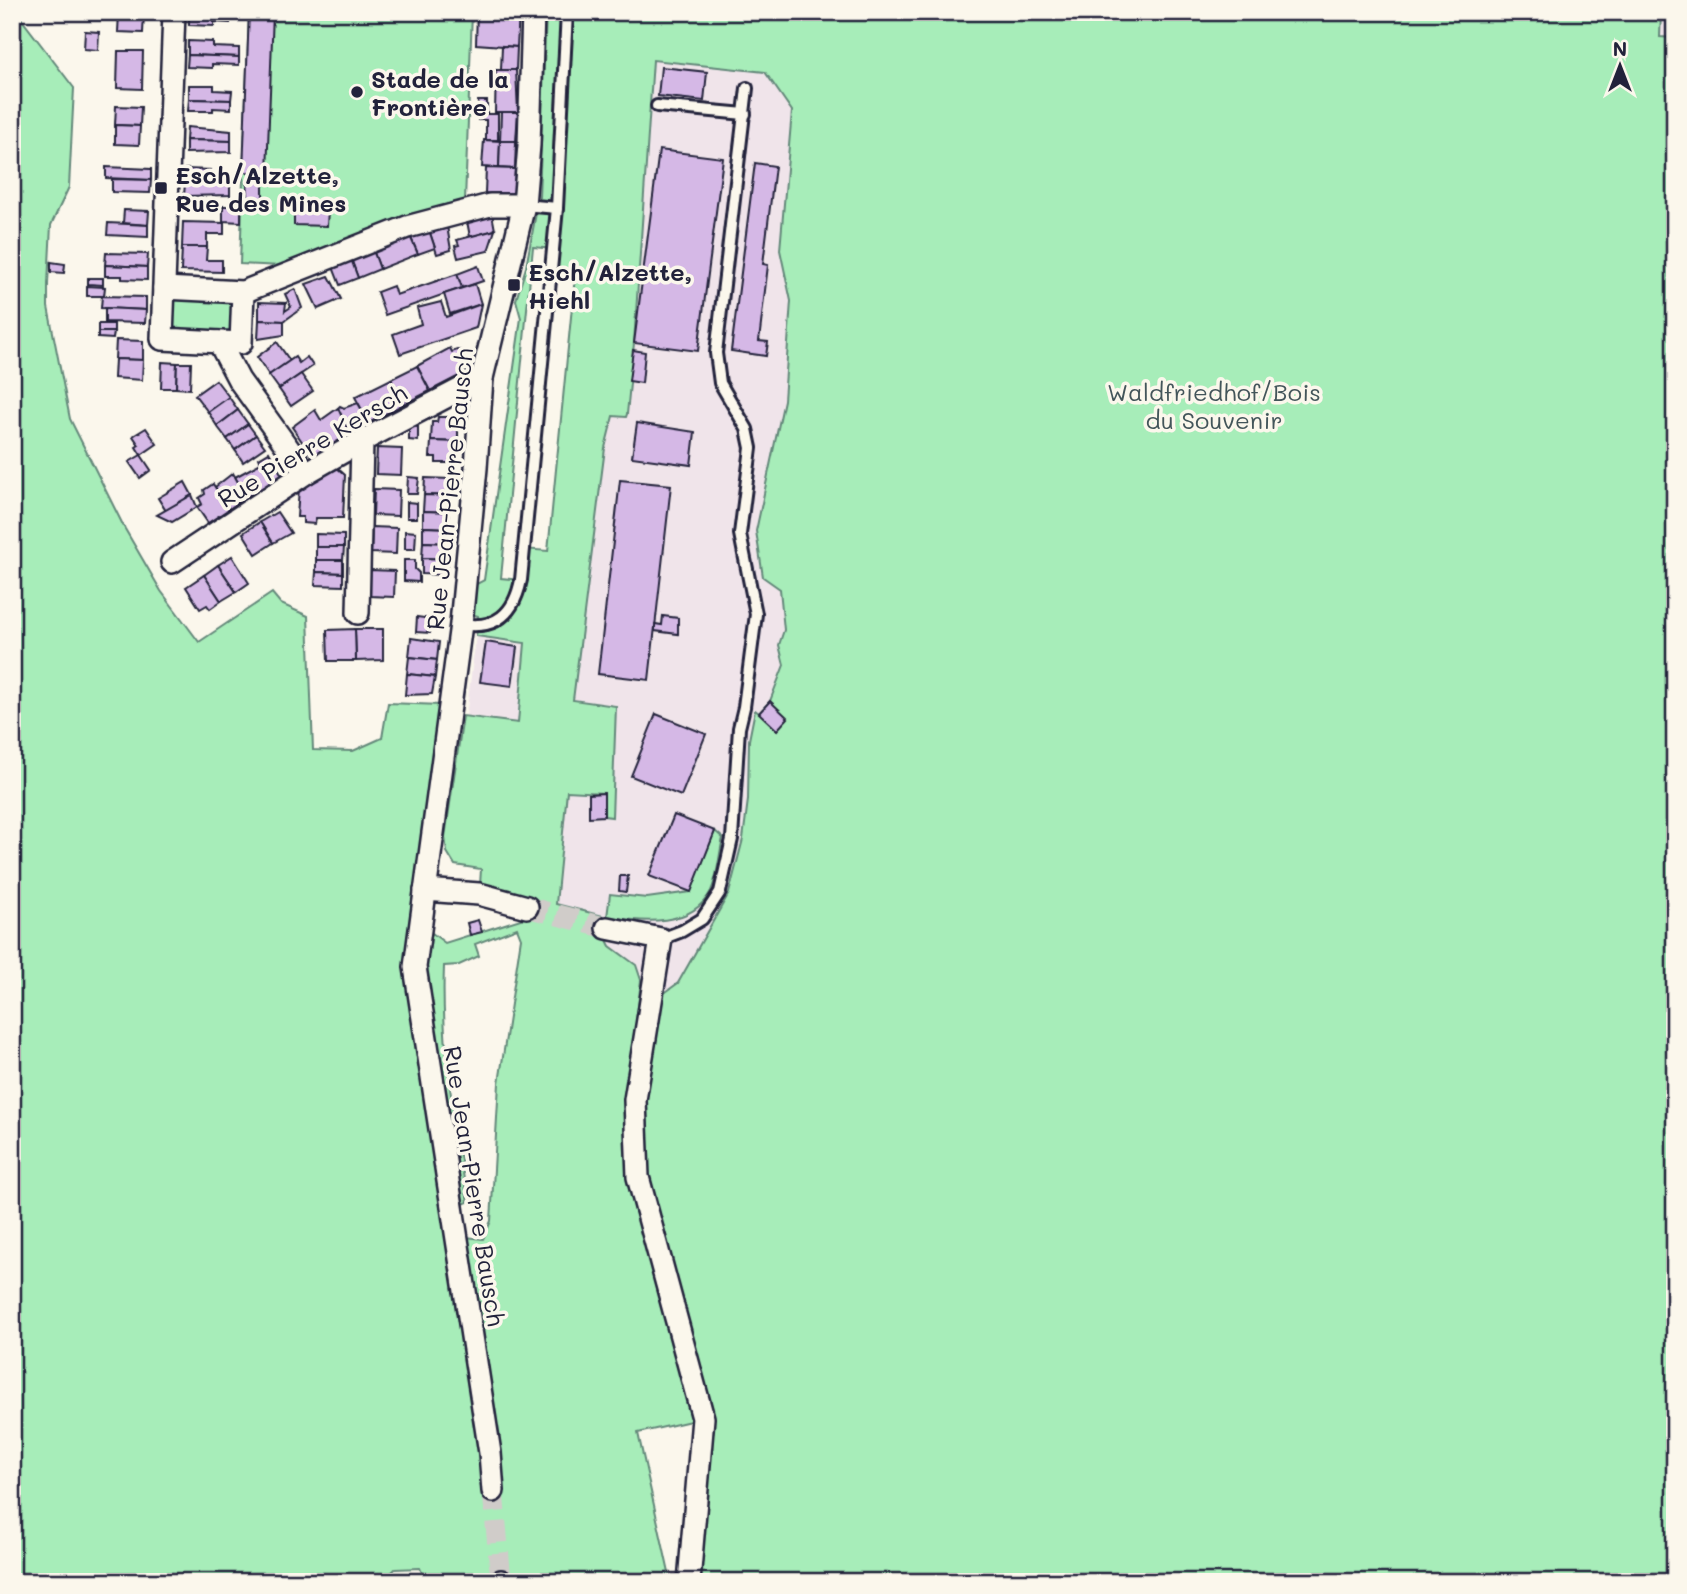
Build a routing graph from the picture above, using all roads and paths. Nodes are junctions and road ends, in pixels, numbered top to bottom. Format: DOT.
graph roads {
  1 [pos="174,12"];
  2 [pos="533,12"];
  3 [pos="567,12"];
  4 [pos="747,88"];
  5 [pos="657,106"];
  6 [pos="744,114"];
  7 [pos="524,205"];
  8 [pos="557,208"];
  9 [pos="553,248"];
  10 [pos="566,249"];
  11 [pos="164,288"];
  12 [pos="243,292"];
  13 [pos="219,342"];
  14 [pos="482,377"];
  15 [pos="362,440"];
  16 [pos="306,473"];
  17 [pos="172,562"];
  18 [pos="358,613"];
  19 [pos="461,624"];
  20 [pos="425,890"];
  21 [pos="527,907"];
  22 [pos="607,928"];
  23 [pos="661,939"];
  24 [pos="493,1491"];
  25 [pos="689,1582"];
  1 -- 11 [label="street"];
  2 -- 7 [label="street, Rue Jean-Pierre Bausch"];
  3 -- 8 [label="lane"];
  4 -- 6 [label="lane"];
  5 -- 6 [label="lane"];
  6 -- 23 [label="lane"];
  7 -- 8 [label="lane"];
  7 -- 12 [label="street"];
  7 -- 14 [label="street, Rue Jean-Pierre Bausch"];
  8 -- 9 [label="lane"];
  9 -- 10 [label="lane"];
  9 -- 19 [label="lane"];
  11 -- 12 [label="street"];
  11 -- 13 [label="street"];
  12 -- 13 [label="street"];
  13 -- 16 [label="street"];
  14 -- 15 [label="street, Rue Pierre Kersch"];
  14 -- 19 [label="street, Rue Jean-Pierre Bausch"];
  15 -- 16 [label="street, Rue Pierre Kersch"];
  15 -- 18 [label="street"];
  16 -- 17 [label="street, Rue Pierre Kersch"];
  19 -- 20 [label="street, Rue Jean-Pierre Bausch"];
  20 -- 21 [label="street"];
  20 -- 24 [label="street, Rue Jean-Pierre Bausch"];
  22 -- 23 [label="street"];
  23 -- 25 [label="street"];
}
